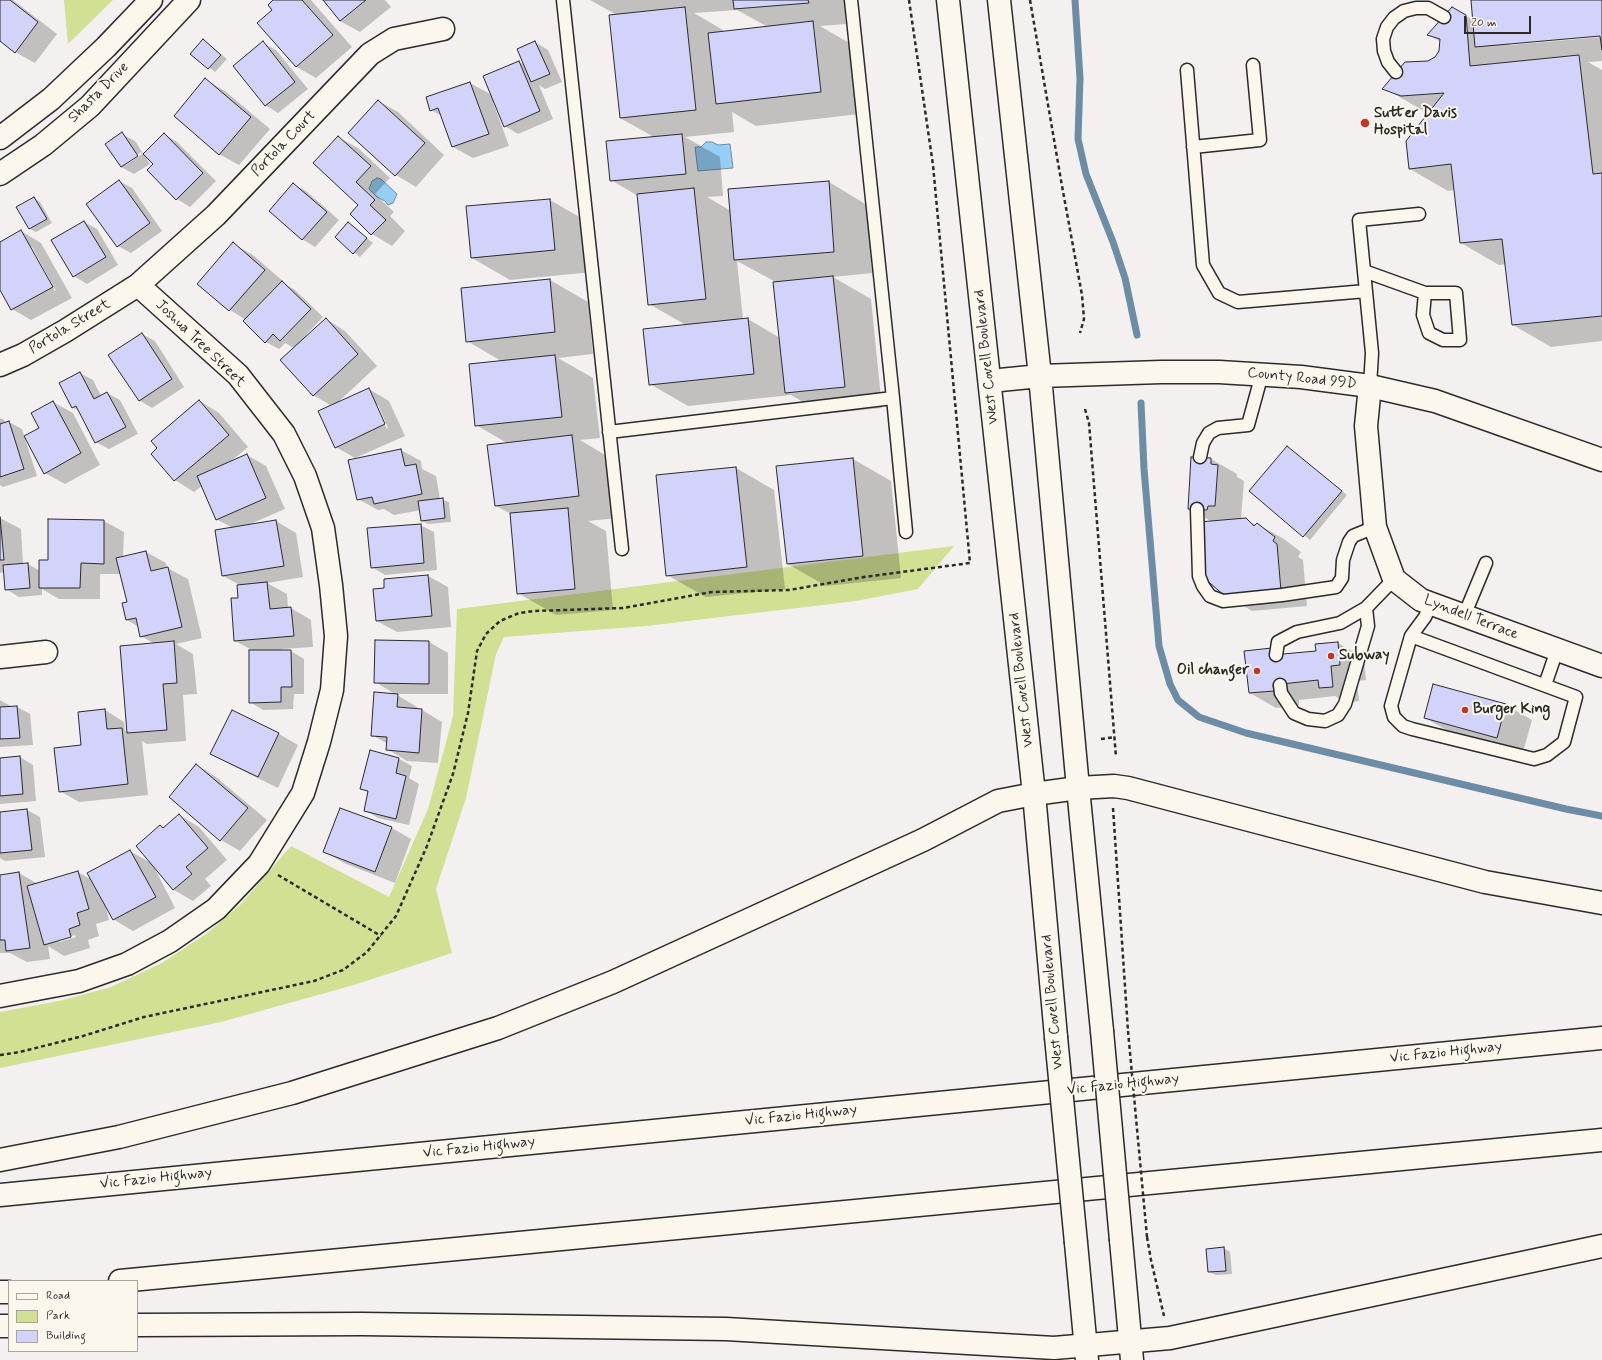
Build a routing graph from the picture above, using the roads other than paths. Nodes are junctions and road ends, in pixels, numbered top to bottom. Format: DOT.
graph roads {
  1 [pos="151,0"];
  2 [pos="188,0"];
  3 [pos="563,0"];
  4 [pos="852,0"];
  5 [pos="948,0"];
  6 [pos="999,0"];
  7 [pos="1415,2"];
  8 [pos="1444,17"];
  9 [pos="443,29"];
  10 [pos="1253,65"];
  11 [pos="1187,70"];
  12 [pos="1396,72"];
  13 [pos="0,138"];
  14 [pos="1193,147"];
  15 [pos="0,174"];
  16 [pos="1419,214"];
  17 [pos="1364,271"];
  18 [pos="138,285"];
  19 [pos="1366,291"];
  20 [pos="1425,293"];
  21 [pos="0,365"];
  22 [pos="1262,374"];
  23 [pos="1040,376"];
  24 [pos="990,381"];
  25 [pos="1370,386"];
  26 [pos="893,398"];
  27 [pos="609,432"];
  28 [pos="1200,457"];
  29 [pos="1602,460"];
  30 [pos="1196,509"];
  31 [pos="1375,527"];
  32 [pos="906,532"];
  33 [pos="622,549"];
  34 [pos="1486,563"];
  35 [pos="1394,579"];
  36 [pos="1431,604"];
  37 [pos="1366,608"];
  38 [pos="1464,616"];
  39 [pos="1411,636"];
  40 [pos="1557,650"];
  41 [pos="46,652"];
  42 [pos="1276,655"];
  43 [pos="0,657"];
  44 [pos="1602,666"];
  45 [pos="1280,685"];
  46 [pos="1545,685"];
  47 [pos="1078,788"];
  48 [pos="1034,794"];
  49 [pos="1602,903"];
  50 [pos="0,996"];
  51 [pos="1602,1038"];
  52 [pos="1602,1140"];
  53 [pos="0,1160"];
  54 [pos="0,1194"];
  55 [pos="1602,1246"];
  56 [pos="131,1280"];
  57 [pos="138,1325"];
  58 [pos="1131,1351"];
  59 [pos="1087,1353"];
  1 -- 13 [label="main road, Shasta Drive"];
  2 -- 15 [label="main road, Shasta Drive"];
  3 -- 27 [label="lane"];
  4 -- 26 [label="lane"];
  5 -- 24 [label="main road, West Covell Boulevard"];
  6 -- 23 [label="main road"];
  7 -- 8 [label="lane"];
  7 -- 12 [label="lane"];
  9 -- 18 [label="main road, Portola Court"];
  10 -- 14 [label="lane"];
  11 -- 14 [label="lane"];
  14 -- 19 [label="lane"];
  16 -- 17 [label="lane"];
  17 -- 19 [label="lane"];
  17 -- 20 [label="lane"];
  18 -- 21 [label="main road, Portola Street"];
  18 -- 50 [label="main road, Joshua Tree Street"];
  19 -- 25 [label="lane"];
  20 -- 20 [label="lane"];
  22 -- 23 [label="main road, County Road 99D"];
  22 -- 25 [label="main road, County Road 99D"];
  22 -- 28 [label="lane"];
  23 -- 24 [label="main road, County Road 99D"];
  23 -- 47 [label="main road"];
  24 -- 48 [label="main road, West Covell Boulevard"];
  25 -- 29 [label="main road, County Road 99D"];
  25 -- 31 [label="main road"];
  26 -- 27 [label="lane"];
  26 -- 32 [label="lane"];
  27 -- 33 [label="lane"];
  30 -- 31 [label="lane"];
  31 -- 35 [label="main road"];
  34 -- 38 [label="lane"];
  35 -- 36 [label="main road, Lyndell Terrace"];
  35 -- 37 [label="lane"];
  36 -- 38 [label="main road, Lyndell Terrace"];
  36 -- 39 [label="lane"];
  37 -- 42 [label="lane"];
  37 -- 45 [label="lane"];
  38 -- 40 [label="main road, Lyndell Terrace"];
  39 -- 46 [label="lane"];
  39 -- 46 [label="lane"];
  40 -- 44 [label="main road, Lyndell Terrace"];
  40 -- 46 [label="lane"];
  41 -- 43 [label="main road"];
  47 -- 48 [label="main road"];
  47 -- 49 [label="main road"];
  47 -- 58 [label="main road, bridge"];
  48 -- 53 [label="main road"];
  48 -- 59 [label="main road, West Covell Boulevard, bridge"];
  51 -- 54 [label="main road, Vic Fazio Highway"];
  52 -- 56 [label="main road"];
  55 -- 58 [label="main road"];
  57 -- 59 [label="main road"];
  58 -- 59 [label="main road"];
}
